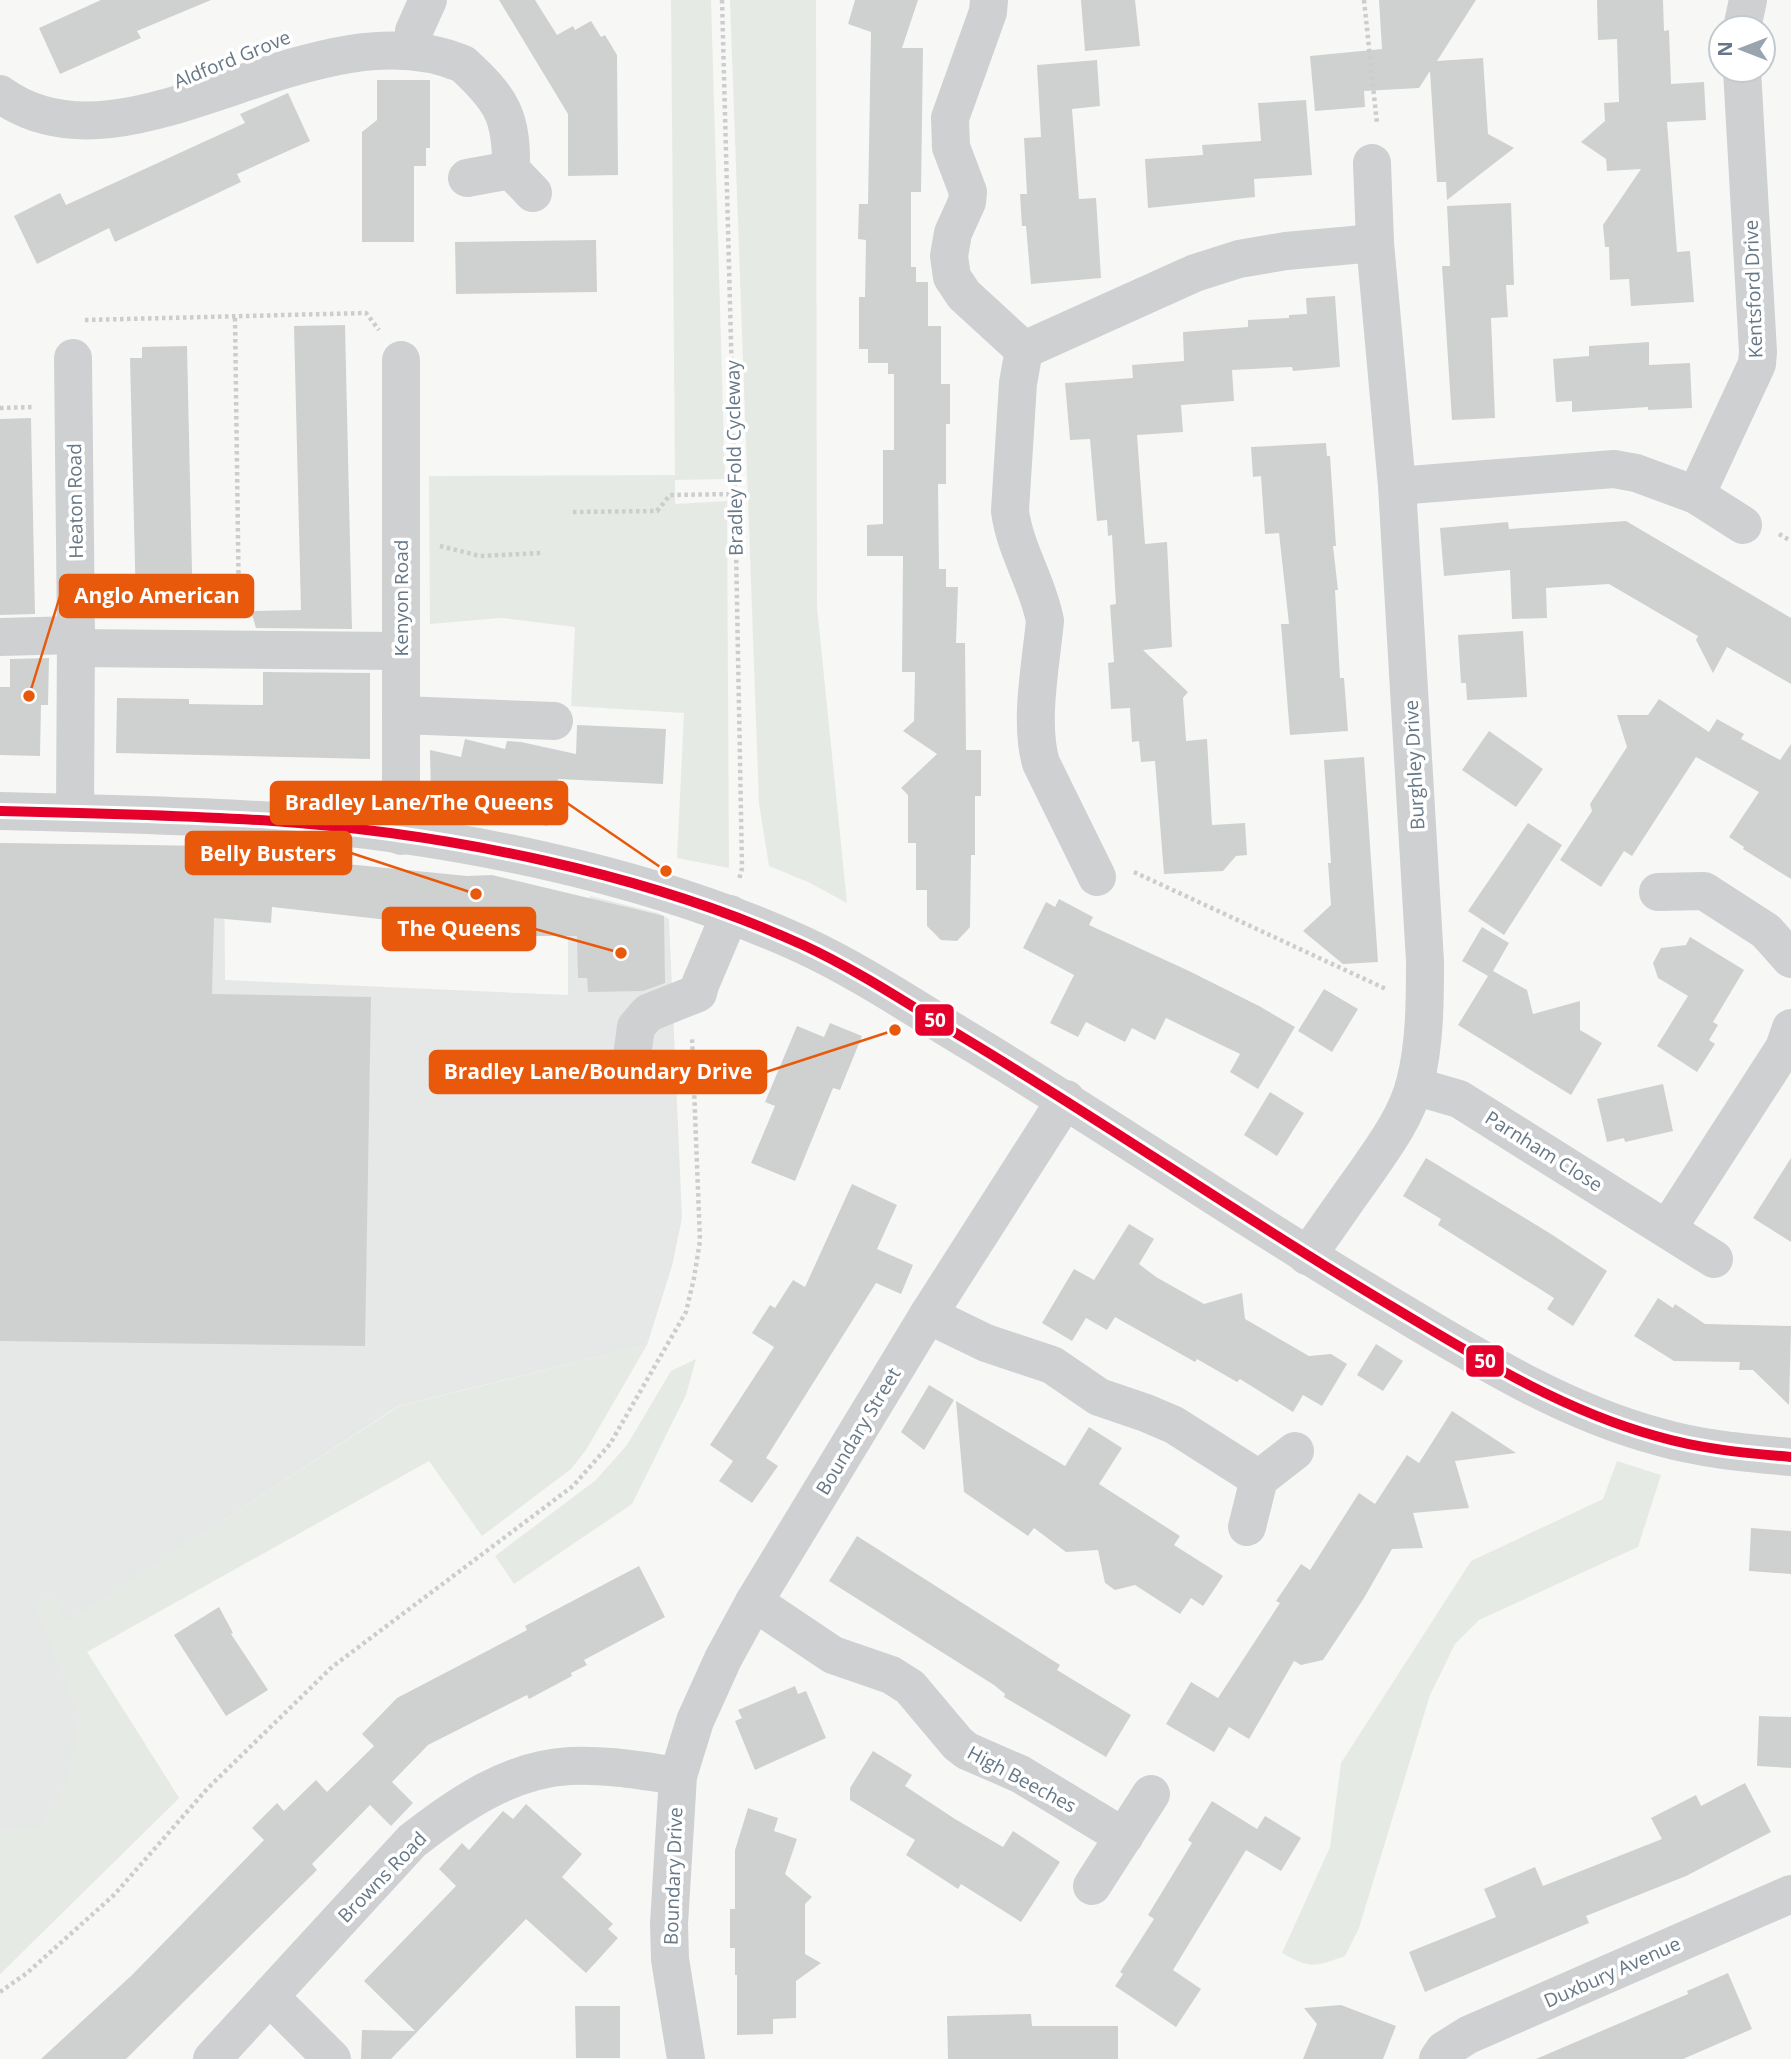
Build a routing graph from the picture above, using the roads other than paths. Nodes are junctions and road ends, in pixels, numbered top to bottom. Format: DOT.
graph roads {
  1 [pos="989,0"];
  2 [pos="421,15"];
  3 [pos="1743,84"];
  4 [pos="4,109"];
  5 [pos="1372,163"];
  6 [pos="467,178"];
  7 [pos="1375,243"];
  8 [pos="1024,350"];
  9 [pos="73,358"];
  10 [pos="401,360"];
  11 [pos="1397,486"];
  12 [pos="1696,495"];
  13 [pos="1743,524"];
  14 [pos="0,637"];
  15 [pos="76,641"];
  16 [pos="401,650"];
  17 [pos="401,715"];
  18 [pos="554,721"];
  19 [pos="0,811"];
  20 [pos="75,813"];
  21 [pos="401,836"];
  22 [pos="1092,867"];
  23 [pos="1658,892"];
  24 [pos="730,914"];
  25 [pos="1791,960"];
  26 [pos="1791,1028"];
  27 [pos="632,1056"];
  28 [pos="1414,1086"];
  29 [pos="1066,1099"];
  30 [pos="1668,1228"];
  31 [pos="1307,1256"];
  32 [pos="1714,1259"];
  33 [pos="929,1315"];
  34 [pos="1295,1451"];
  35 [pos="1791,1457"];
  36 [pos="1259,1479"];
  37 [pos="1247,1527"];
  38 [pos="754,1602"];
  39 [pos="678,1776"];
  40 [pos="1151,1794"];
  41 [pos="1124,1837"];
  42 [pos="1092,1886"];
  43 [pos="1791,1894"];
  44 [pos="270,1997"];
  45 [pos="212,2059"];
  46 [pos="332,2059"];
  47 [pos="686,2059"];
  48 [pos="1438,2059"];
  1 -- 8 [label="street"];
  2 -- 4 [label="street, Aldford Grove"];
  2 -- 6 [label="street, Aldford Grove"];
  3 -- 12 [label="street, Kentsford Drive"];
  5 -- 7 [label="street, Burghley Drive"];
  7 -- 8 [label="street"];
  7 -- 11 [label="street, Burghley Drive"];
  8 -- 22 [label="street"];
  9 -- 15 [label="street, Heaton Road"];
  10 -- 16 [label="street, Kenyon Road"];
  11 -- 12 [label="street"];
  11 -- 28 [label="street, Burghley Drive"];
  12 -- 13 [label="street"];
  14 -- 15 [label="street"];
  15 -- 16 [label="street"];
  15 -- 20 [label="street, Heaton Road"];
  16 -- 17 [label="street, Kenyon Road"];
  17 -- 18 [label="street"];
  17 -- 21 [label="street, Kenyon Road"];
  19 -- 20 [label="street"];
  20 -- 21 [label="street"];
  21 -- 24 [label="street"];
  23 -- 25 [label="street"];
  24 -- 27 [label="street"];
  24 -- 29 [label="street"];
  26 -- 30 [label="street"];
  28 -- 30 [label="street, Parnham Close"];
  28 -- 31 [label="street, Burghley Drive"];
  29 -- 31 [label="street"];
  29 -- 33 [label="street, Boundary Street"];
  30 -- 32 [label="street, Parnham Close"];
  31 -- 35 [label="street"];
  33 -- 36 [label="street"];
  33 -- 38 [label="street, Boundary Street"];
  34 -- 36 [label="street"];
  36 -- 37 [label="street"];
  38 -- 39 [label="street, Boundary Street"];
  38 -- 41 [label="street, High Beeches"];
  39 -- 44 [label="street, Browns Road"];
  39 -- 47 [label="street, Boundary Drive"];
  40 -- 41 [label="street"];
  41 -- 42 [label="street"];
  43 -- 48 [label="street, Duxbury Avenue"];
  44 -- 45 [label="street, Browns Road"];
  44 -- 46 [label="street"];
}
